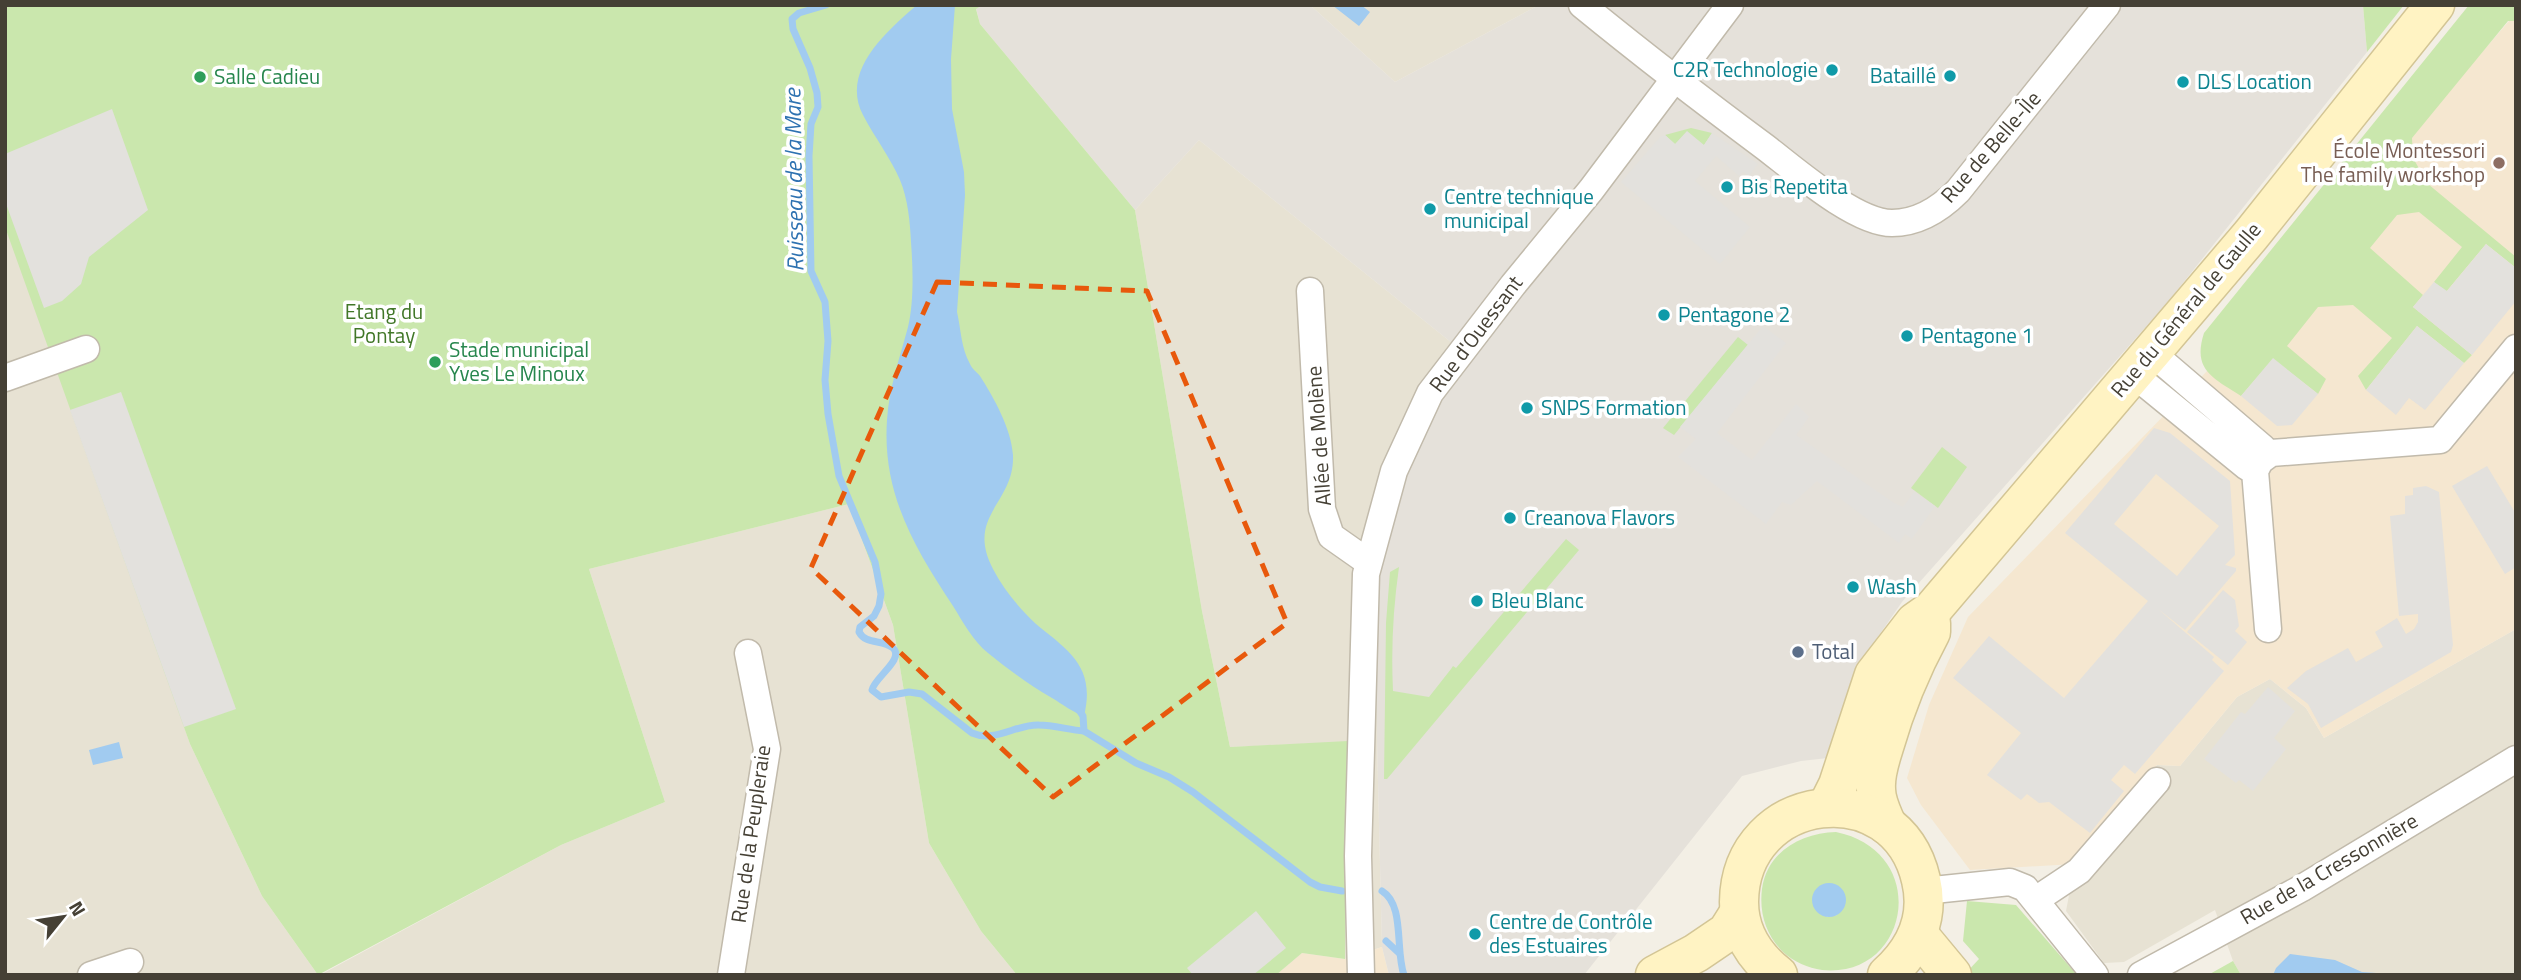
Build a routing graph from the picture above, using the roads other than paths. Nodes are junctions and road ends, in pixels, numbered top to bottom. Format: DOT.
graph roads {
  1 [pos="1582,5"];
  2 [pos="1730,5"];
  3 [pos="2107,5"];
  4 [pos="2435,5"];
  5 [pos="1673,79"];
  6 [pos="1310,291"];
  7 [pos="2516,348"];
  8 [pos="86,349"];
  9 [pos="2142,363"];
  10 [pos="5,378"];
  11 [pos="2260,461"];
  12 [pos="1368,562"];
  13 [pos="1932,610"];
  14 [pos="2268,629"];
  15 [pos="748,653"];
  16 [pos="2516,760"];
  17 [pos="2158,780"];
  18 [pos="1827,807"];
  19 [pos="1887,825"];
  20 [pos="1924,891"];
  21 [pos="2036,899"];
  22 [pos="1739,913"];
  23 [pos="1918,934"];
  24 [pos="130,962"];
  25 [pos="1771,969"];
  26 [pos="1889,974"];
  27 [pos="91,975"];
  28 [pos="731,975"];
  29 [pos="1361,975"];
  30 [pos="1655,975"];
  31 [pos="1704,975"];
  32 [pos="1952,975"];
  33 [pos="2095,975"];
  34 [pos="2141,975"];
  1 -- 5 [label="street, Rue de Belle-Île"];
  2 -- 5 [label="street, Rue d'Ouessant"];
  3 -- 5 [label="street, Rue de Belle-Île"];
  4 -- 9 [label="main road, Rue du Général de Gaulle"];
  5 -- 12 [label="street, Rue d'Ouessant"];
  6 -- 12 [label="street, Allée de Molène"];
  7 -- 11 [label="street"];
  8 -- 10 [label="street"];
  9 -- 11 [label="street"];
  9 -- 13 [label="main road, Rue du Général de Gaulle"];
  11 -- 14 [label="street"];
  12 -- 29 [label="street, Rue d'Ouessant"];
  13 -- 18 [label="main road, Rue du Général de Gaulle"];
  13 -- 19 [label="main road, Rue du Général de Gaulle"];
  15 -- 28 [label="street, Rue de la Peupleraie"];
  16 -- 34 [label="street, Rue de la Cressonnière"];
  17 -- 21 [label="street"];
  18 -- 19 [label="main road"];
  18 -- 22 [label="main road"];
  19 -- 20 [label="main road"];
  20 -- 21 [label="street"];
  20 -- 23 [label="main road"];
  21 -- 33 [label="street"];
  22 -- 25 [label="main road"];
  22 -- 30 [label="main road"];
  23 -- 26 [label="main road"];
  23 -- 32 [label="main road"];
  24 -- 27 [label="street"];
  25 -- 31 [label="main road"];
}
